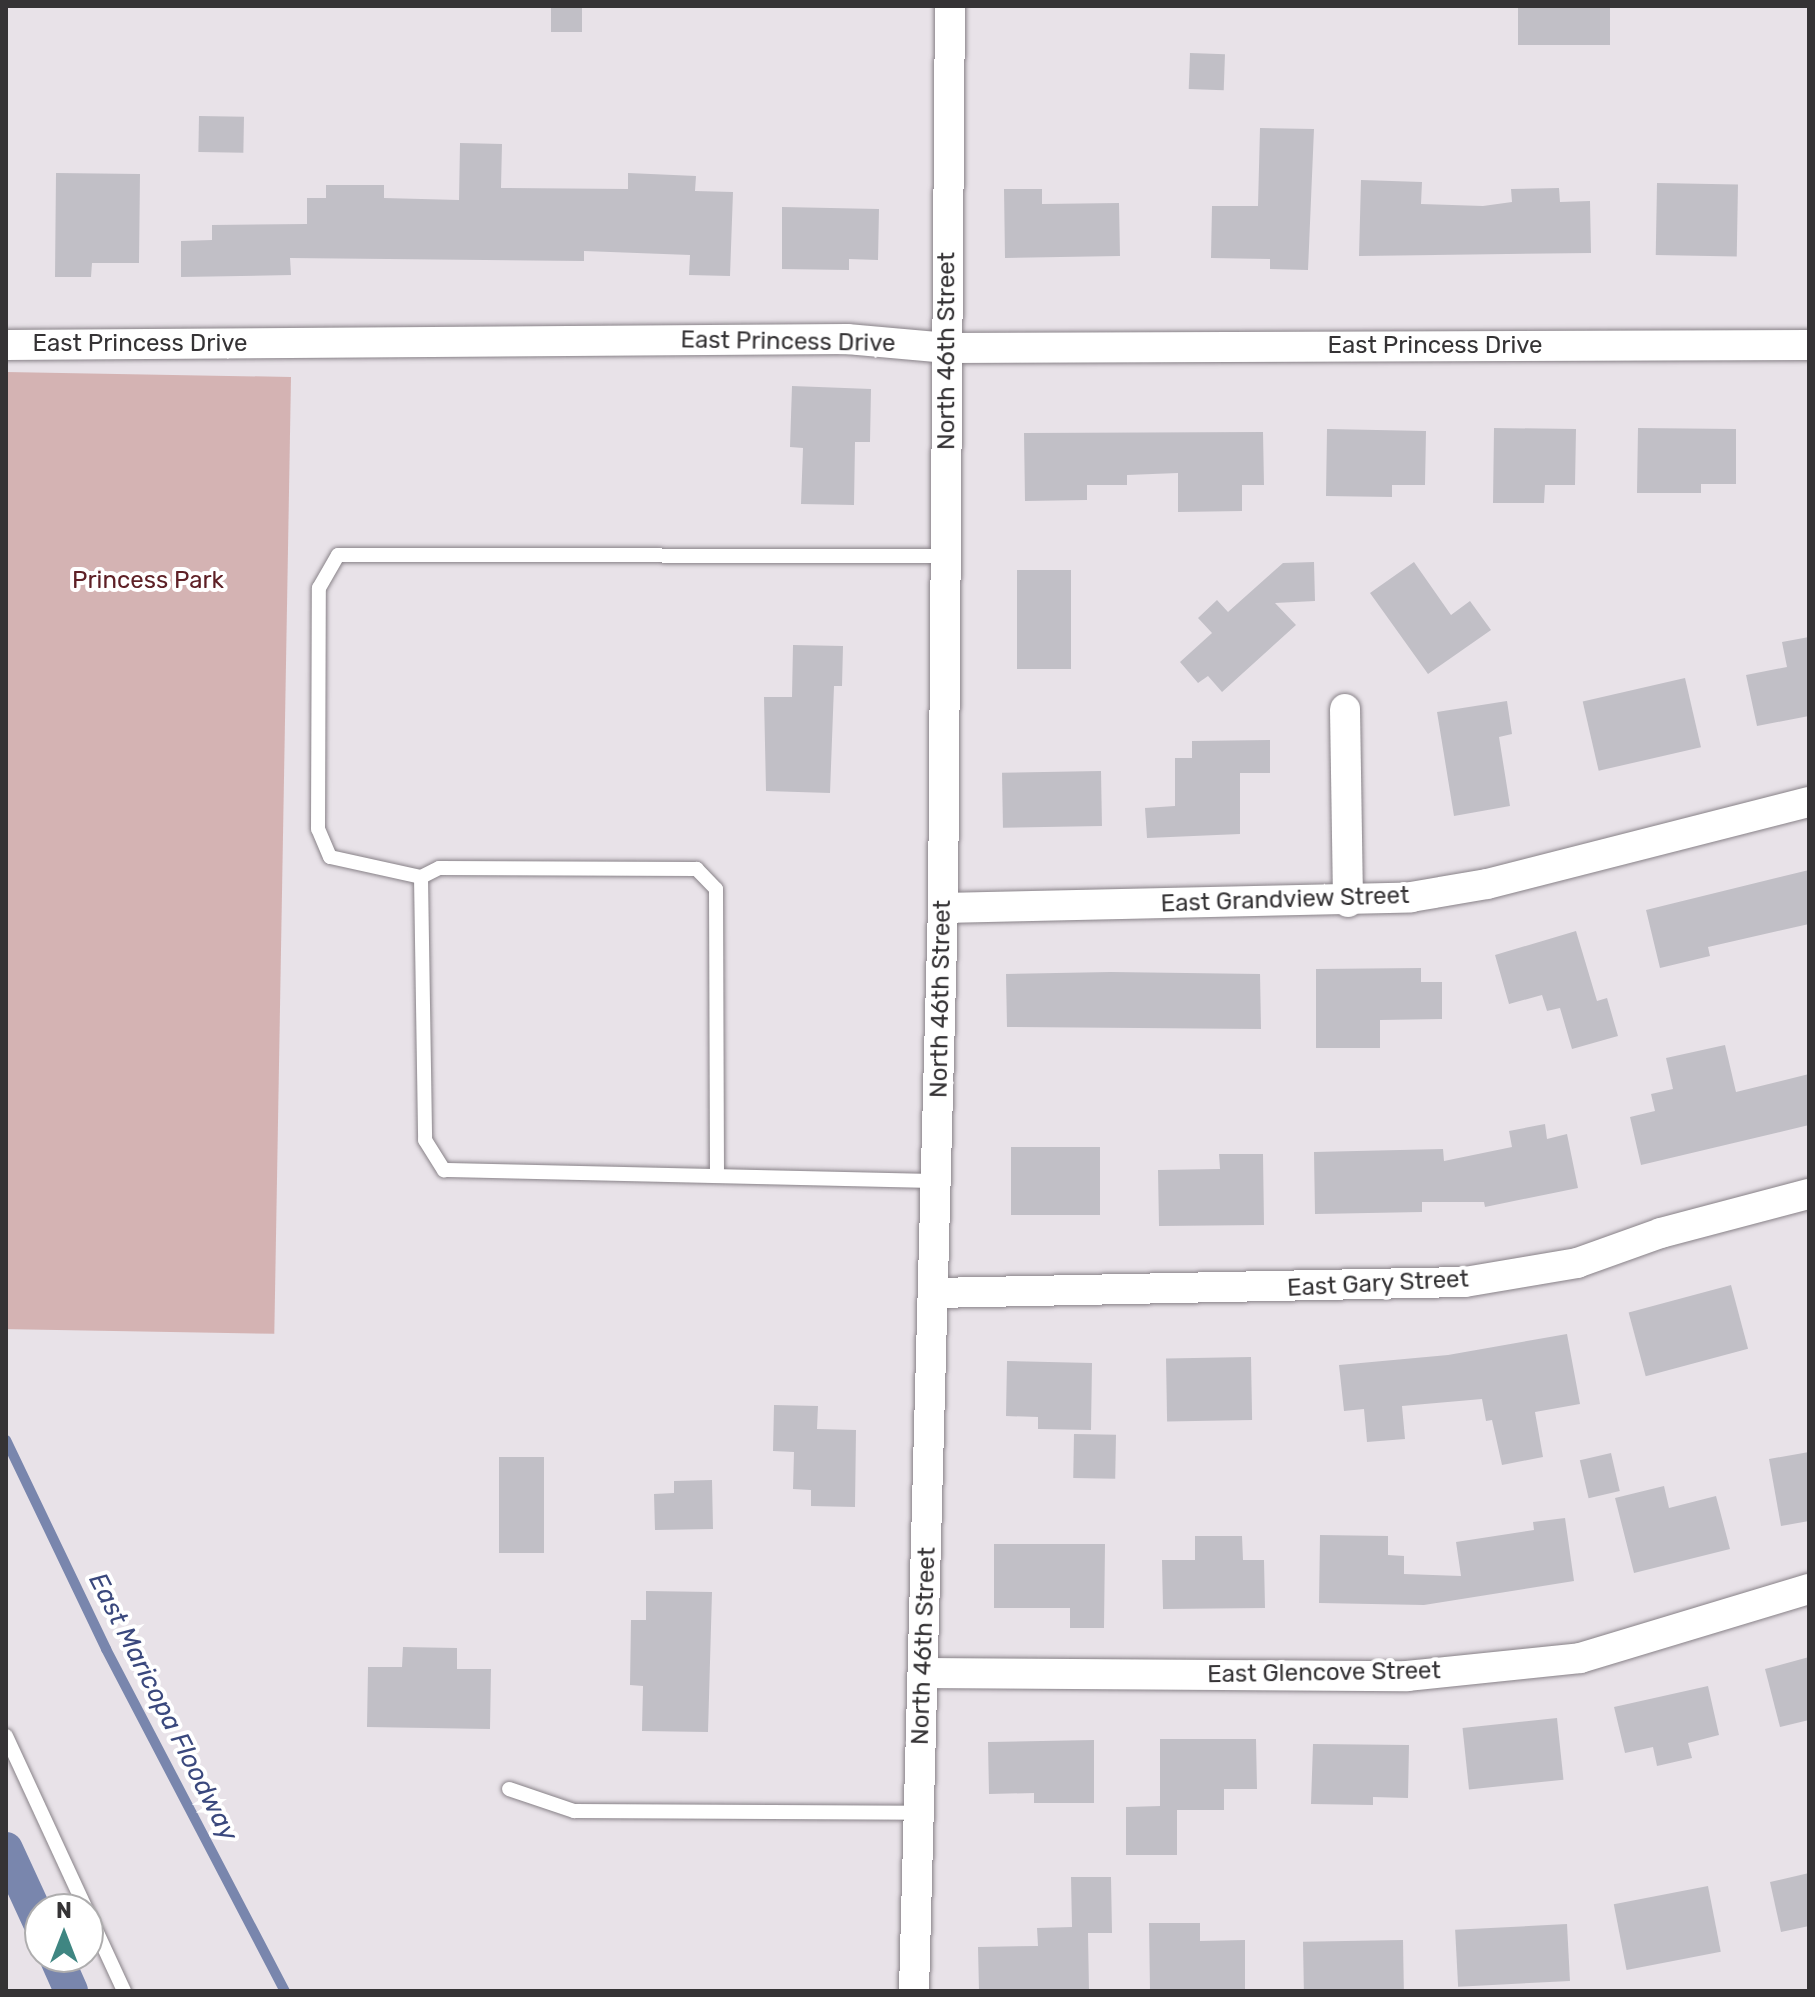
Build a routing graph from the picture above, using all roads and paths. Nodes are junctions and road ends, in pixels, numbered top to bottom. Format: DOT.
graph roads {
  1 [pos="950,6"];
  2 [pos="6,345"];
  3 [pos="1809,345"];
  4 [pos="948,348"];
  5 [pos="946,556"];
  6 [pos="1345,709"];
  7 [pos="1809,802"];
  8 [pos="421,877"];
  9 [pos="1348,902"];
  10 [pos="943,908"];
  11 [pos="717,1176"];
  12 [pos="937,1181"];
  13 [pos="1809,1194"];
  14 [pos="934,1293"];
  15 [pos="1809,1589"];
  16 [pos="924,1673"];
  17 [pos="6,1736"];
  18 [pos="509,1789"];
  19 [pos="918,1813"];
  20 [pos="79,1893"];
  21 [pos="104,1948"];
  22 [pos="124,1991"];
  23 [pos="914,1991"];
  1 -- 4 [label="street, North 46th Street"];
  2 -- 4 [label="street, East Princess Drive"];
  3 -- 4 [label="street, East Princess Drive"];
  4 -- 5 [label="street, North 46th Street"];
  5 -- 8 [label="lane"];
  5 -- 10 [label="street, North 46th Street"];
  6 -- 9 [label="street"];
  7 -- 9 [label="street, East Grandview Street"];
  8 -- 11 [label="lane"];
  8 -- 11 [label="lane"];
  9 -- 10 [label="street, East Grandview Street"];
  10 -- 12 [label="street, North 46th Street"];
  11 -- 12 [label="lane"];
  12 -- 14 [label="street, North 46th Street"];
  13 -- 14 [label="street, East Gary Street"];
  14 -- 16 [label="street, North 46th Street"];
  15 -- 16 [label="street, East Glencove Street"];
  16 -- 19 [label="street, North 46th Street"];
  17 -- 20 [label="lane"];
  18 -- 19 [label="lane"];
  19 -- 23 [label="street, North 46th Street"];
  21 -- 22 [label="lane"];
}
